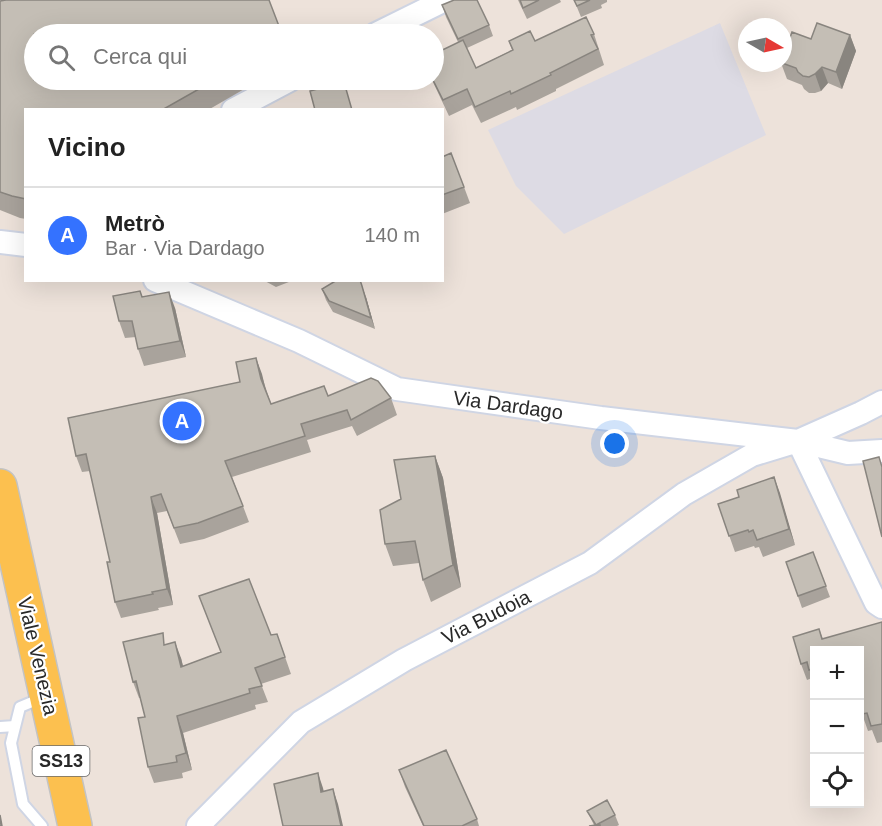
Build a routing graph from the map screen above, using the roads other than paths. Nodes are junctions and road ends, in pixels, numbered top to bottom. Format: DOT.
graph roads {
  1 [pos="445,0"];
  2 [pos="396,24"];
  3 [pos="271,90"];
  4 [pos="237,108"];
  5 [pos="0,242"];
  6 [pos="24,246"];
  7 [pos="160,282"];
  8 [pos="882,402"];
  9 [pos="798,441"];
  10 [pos="882,451"];
  11 [pos="0,486"];
  12 [pos="882,607"];
  13 [pos="47,695"];
  14 [pos="15,726"];
  15 [pos="0,727"];
  16 [pos="42,826"];
  17 [pos="75,826"];
  18 [pos="198,826"];
  1 -- 2 [label="street"];
  3 -- 4 [label="street"];
  5 -- 6 [label="street"];
  7 -- 9 [label="street, Via Dardago"];
  8 -- 9 [label="street, Via Budoia"];
  9 -- 10 [label="street, Via Dardago"];
  9 -- 12 [label="street"];
  9 -- 18 [label="street, Via Budoia"];
  11 -- 13 [label="main road, Viale Venezia / SS13"];
  13 -- 14 [label="lane"];
  13 -- 17 [label="main road, Viale Venezia / SS13"];
  14 -- 15 [label="lane"];
  14 -- 16 [label="lane"];
}
